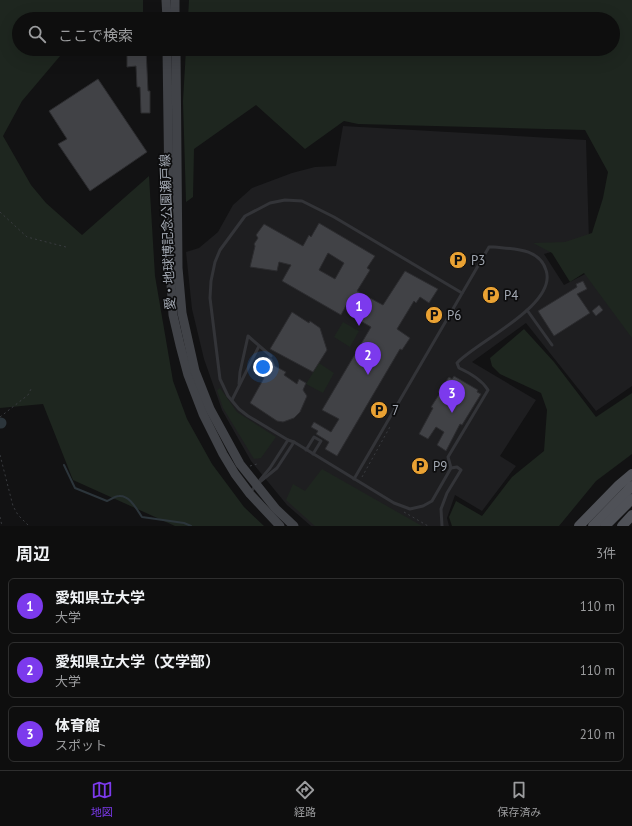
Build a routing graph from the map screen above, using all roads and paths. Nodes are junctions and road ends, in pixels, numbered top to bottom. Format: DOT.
graph roads {
  1 [pos="166,0"];
  2 [pos="175,0"];
  3 [pos="166,12"];
  4 [pos="175,12"];
  5 [pos="167,56"];
  6 [pos="176,56"];
  7 [pos="0,212"];
  8 [pos="66,247"];
  9 [pos="462,293"];
  10 [pos="527,310"];
  11 [pos="552,345"];
  12 [pos="259,346"];
  13 [pos="271,356"];
  14 [pos="239,384"];
  15 [pos="32,387"];
  16 [pos="232,400"];
  17 [pos="0,417"];
  18 [pos="288,440"];
  19 [pos="294,442"];
  20 [pos="306,450"];
  21 [pos="313,454"];
  22 [pos="0,455"];
  23 [pos="257,464"];
  24 [pos="250,466"];
  25 [pos="451,468"];
  26 [pos="632,474"];
  27 [pos="354,479"];
  28 [pos="256,484"];
  29 [pos="632,486"];
  30 [pos="250,494"];
  31 [pos="632,499"];
  32 [pos="632,515"];
  33 [pos="0,517"];
  34 [pos="2,526"];
  35 [pos="29,526"];
  36 [pos="280,526"];
  37 [pos="294,526"];
  38 [pos="442,526"];
  39 [pos="579,526"];
  40 [pos="593,526"];
  41 [pos="604,526"];
  42 [pos="622,526"];
  1 -- 3 [label="main road"];
  2 -- 4 [label="main road"];
  5 -- 30 [label="main road, 愛・地球博記念公園瀬戸線"];
  6 -- 28 [label="main road, 愛・地球博記念公園瀬戸線"];
  7 -- 8 [label="path"];
  9 -- 10 [label="lane"];
  9 -- 16 [label="lane"];
  9 -- 27 [label="lane"];
  10 -- 11 [label="lane"];
  10 -- 25 [label="lane"];
  12 -- 13 [label="lane"];
  12 -- 14 [label="lane"];
  12 -- 14 [label="lane"];
  14 -- 16 [label="lane"];
  15 -- 17 [label="path"];
  16 -- 18 [label="lane"];
  18 -- 19 [label="lane"];
  18 -- 28 [label="lane"];
  19 -- 20 [label="lane"];
  19 -- 28 [label="lane"];
  20 -- 21 [label="lane"];
  20 -- 21 [label="lane"];
  21 -- 27 [label="lane"];
  22 -- 35 [label="path"];
  23 -- 24 [label="path"];
  25 -- 27 [label="lane"];
  25 -- 38 [label="lane"];
  26 -- 39 [label="main road"];
  28 -- 30 [label="lane"];
  28 -- 37 [label="main road, 愛・地球博記念公園瀬戸線"];
  29 -- 40 [label="main road"];
  30 -- 36 [label="main road, 愛・地球博記念公園瀬戸線"];
  31 -- 41 [label="main road"];
  32 -- 42 [label="main road"];
  33 -- 34 [label="path"];
}
